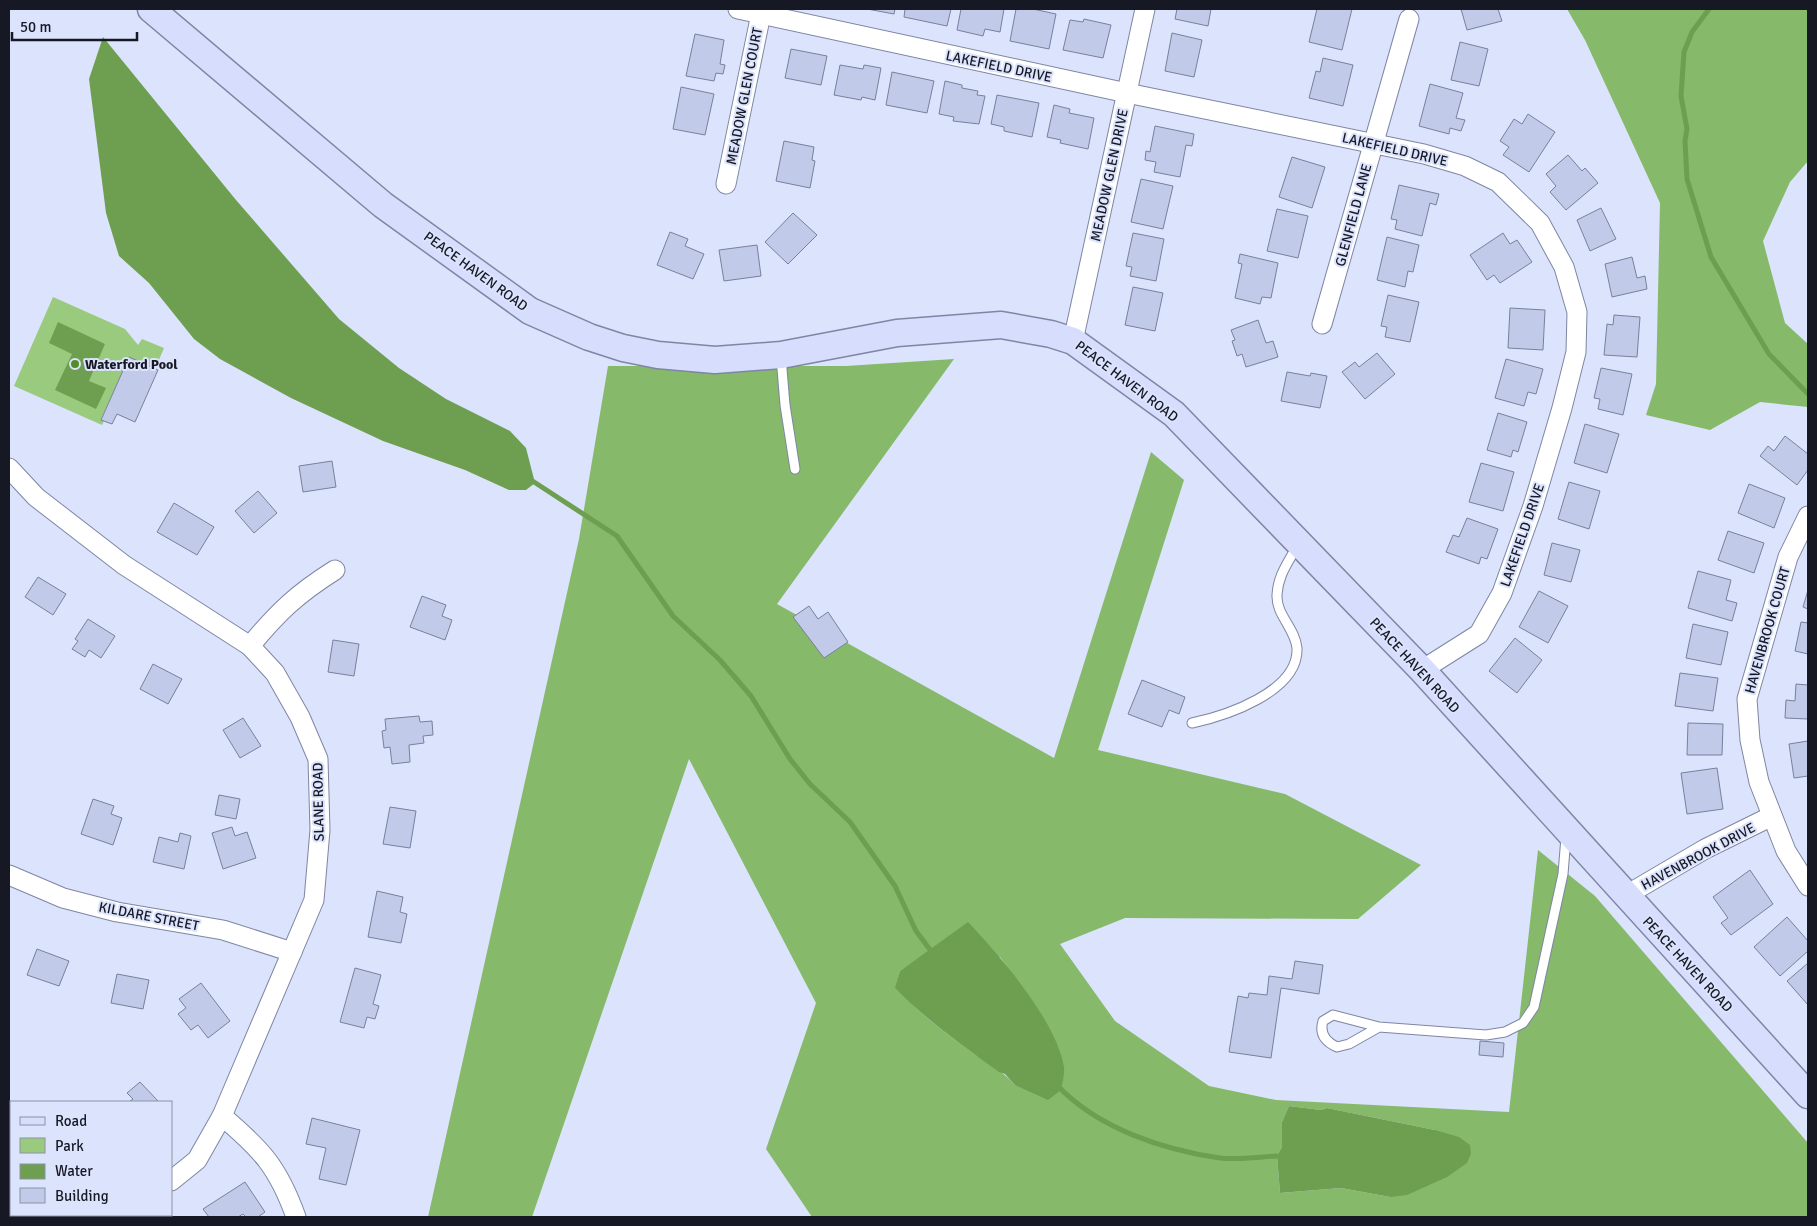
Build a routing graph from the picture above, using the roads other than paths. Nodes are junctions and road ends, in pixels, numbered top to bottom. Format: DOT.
graph roads {
  1 [pos="151,9"];
  2 [pos="738,9"];
  3 [pos="1145,9"];
  4 [pos="761,11"];
  5 [pos="1409,19"];
  6 [pos="1127,93"];
  7 [pos="1372,144"];
  8 [pos="726,184"];
  9 [pos="1322,324"];
  10 [pos="1073,340"];
  11 [pos="781,355"];
  12 [pos="9,468"];
  13 [pos="795,469"];
  14 [pos="1808,516"];
  15 [pos="1299,544"];
  16 [pos="335,570"];
  17 [pos="250,646"];
  18 [pos="1422,670"];
  19 [pos="1192,724"];
  20 [pos="1772,816"];
  21 [pos="1566,832"];
  22 [pos="9,874"];
  23 [pos="1808,886"];
  24 [pos="1625,896"];
  25 [pos="292,952"];
  26 [pos="1379,1027"];
  27 [pos="1808,1095"];
  28 [pos="222,1116"];
  29 [pos="172,1180"];
  30 [pos="296,1217"];
  1 -- 11 [label="main road, PEACE HAVEN ROAD"];
  2 -- 4 [label="street, LAKEFIELD DRIVE"];
  3 -- 6 [label="street, MEADOW GLEN DRIVE"];
  4 -- 6 [label="street, LAKEFIELD DRIVE"];
  4 -- 8 [label="street, MEADOW GLEN COURT"];
  5 -- 7 [label="street, GLENFIELD LANE"];
  6 -- 7 [label="street, LAKEFIELD DRIVE"];
  6 -- 10 [label="street, MEADOW GLEN DRIVE"];
  7 -- 9 [label="street, GLENFIELD LANE"];
  7 -- 18 [label="street, LAKEFIELD DRIVE"];
  10 -- 11 [label="main road, PEACE HAVEN ROAD"];
  10 -- 15 [label="main road, PEACE HAVEN ROAD"];
  11 -- 13 [label="lane"];
  12 -- 17 [label="street, SLANE ROAD"];
  14 -- 20 [label="street, HAVENBROOK COURT"];
  15 -- 18 [label="main road, PEACE HAVEN ROAD"];
  15 -- 19 [label="lane"];
  16 -- 17 [label="street"];
  17 -- 25 [label="street, SLANE ROAD"];
  18 -- 21 [label="main road, PEACE HAVEN ROAD"];
  20 -- 23 [label="street, HAVENBROOK COURT"];
  20 -- 24 [label="street, HAVENBROOK DRIVE"];
  21 -- 24 [label="main road, PEACE HAVEN ROAD"];
  21 -- 26 [label="lane"];
  22 -- 25 [label="street, KILDARE STREET"];
  24 -- 27 [label="main road, PEACE HAVEN ROAD"];
  25 -- 28 [label="street, SLANE ROAD"];
  26 -- 26 [label="lane"];
  28 -- 29 [label="street, SLANE ROAD"];
  28 -- 30 [label="street"];
}
